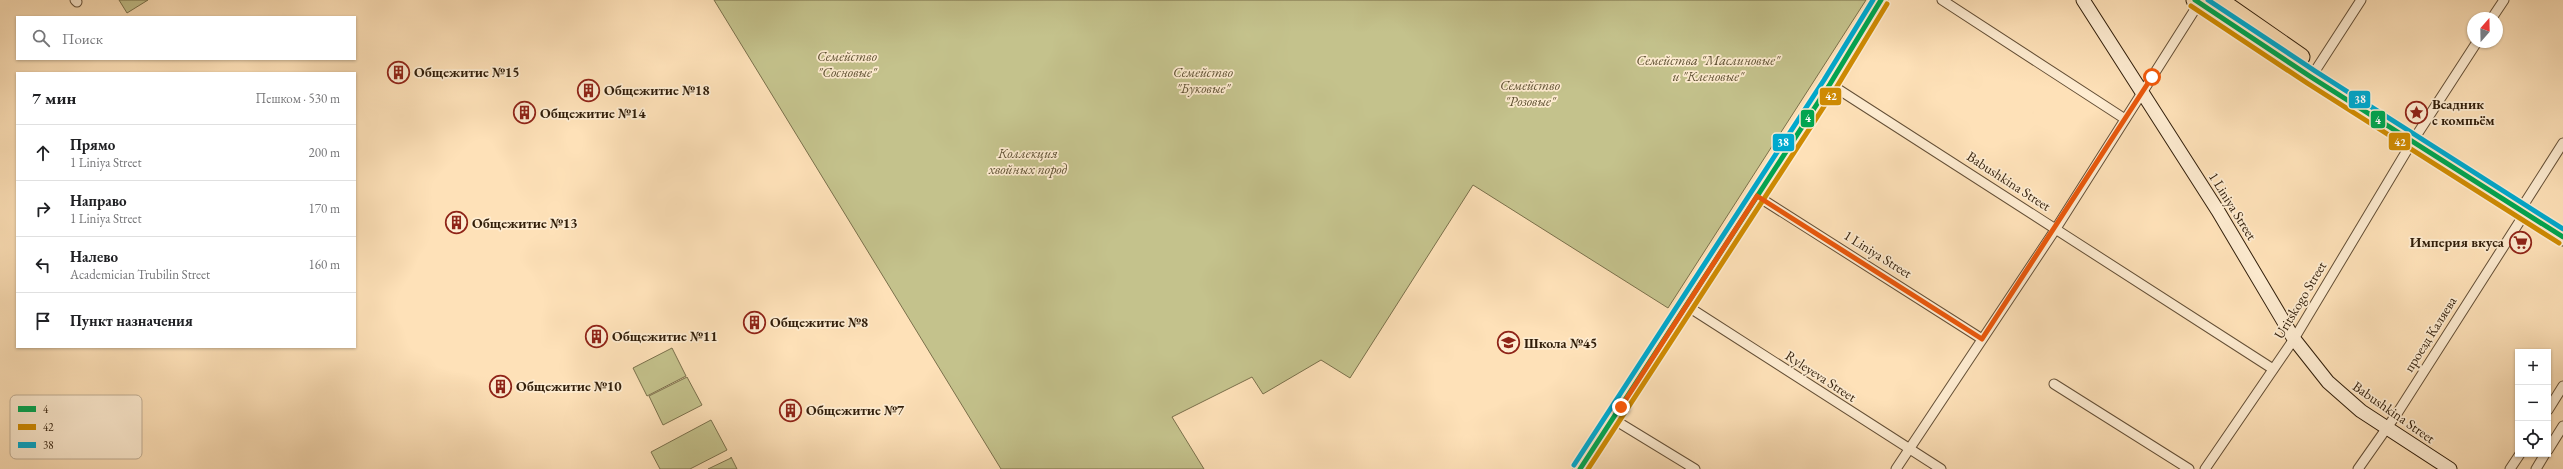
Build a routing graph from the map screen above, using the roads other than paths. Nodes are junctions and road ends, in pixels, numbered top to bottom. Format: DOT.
graph roads {
  1 [pos="1881,0"];
  2 [pos="1942,0"];
  3 [pos="2083,0"];
  4 [pos="2219,0"];
  5 [pos="2361,0"];
  6 [pos="2504,0"];
  7 [pos="2197,2"];
  8 [pos="2496,12"];
  9 [pos="2473,48"];
  10 [pos="2317,68"];
  11 [pos="1830,84"];
  12 [pos="2143,92"];
  13 [pos="2125,119"];
  14 [pos="2415,137"];
  15 [pos="2563,143"];
  16 [pos="1757,196"];
  17 [pos="2526,207"];
  18 [pos="2563,224"];
  19 [pos="2055,230"];
  20 [pos="2563,237"];
  21 [pos="1686,306"];
  22 [pos="1982,339"];
  23 [pos="2294,339"];
  24 [pos="2273,369"];
  25 [pos="2054,384"];
  26 [pos="2563,386"];
  27 [pos="2551,405"];
  28 [pos="1613,419"];
  29 [pos="2563,426"];
  30 [pos="2386,429"];
  31 [pos="2551,445"];
  32 [pos="1909,449"];
  33 [pos="2518,457"];
  34 [pos="2543,457"];
  35 [pos="1580,469"];
  36 [pos="1695,469"];
  37 [pos="1896,469"];
  38 [pos="1941,469"];
  39 [pos="2189,469"];
  40 [pos="2205,469"];
  41 [pos="2358,469"];
  42 [pos="2450,469"];
  43 [pos="2510,469"];
  44 [pos="2536,469"];
  1 -- 11 [label="street"];
  2 -- 13 [label="street"];
  3 -- 12 [label="street, 1 Liniya Street"];
  4 -- 10 [label="highway"];
  5 -- 10 [label="street"];
  6 -- 8 [label="street"];
  7 -- 12 [label="street"];
  7 -- 14 [label="highway"];
  9 -- 14 [label="street, Uritskogo Street"];
  10 -- 14 [label="highway"];
  11 -- 16 [label="street"];
  11 -- 19 [label="street, Babushkina Street"];
  12 -- 13 [label="street"];
  12 -- 23 [label="street, 1 Liniya Street"];
  13 -- 19 [label="street"];
  14 -- 17 [label="highway"];
  14 -- 23 [label="street, Uritskogo Street"];
  15 -- 17 [label="street, проезд Каляева"];
  16 -- 21 [label="street"];
  16 -- 22 [label="street, 1 Liniya Street"];
  17 -- 18 [label="highway"];
  17 -- 20 [label="highway"];
  17 -- 30 [label="street, проезд Каляева"];
  19 -- 22 [label="street"];
  19 -- 24 [label="street, Babushkina Street"];
  21 -- 28 [label="street"];
  21 -- 32 [label="street, Ryleyeva Street"];
  22 -- 32 [label="street"];
  23 -- 24 [label="street, Uritskogo Street"];
  23 -- 30 [label="street, Babushkina Street"];
  24 -- 40 [label="street, Uritskogo Street"];
  25 -- 39 [label="street"];
  26 -- 27 [label="street"];
  28 -- 35 [label="street"];
  28 -- 36 [label="street"];
  29 -- 31 [label="street"];
  30 -- 41 [label="street, проезд Каляева"];
  30 -- 42 [label="street, Babushkina Street"];
  32 -- 37 [label="street"];
  32 -- 38 [label="street, Ryleyeva Street"];
  33 -- 43 [label="street"];
  34 -- 44 [label="street"];
}
